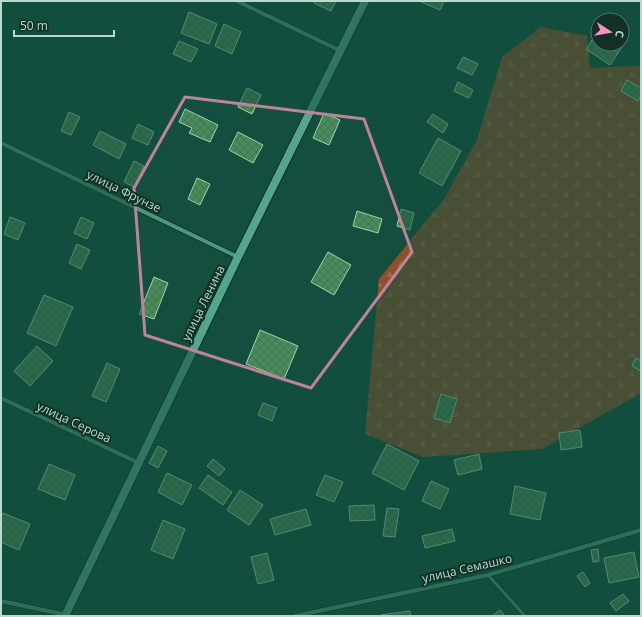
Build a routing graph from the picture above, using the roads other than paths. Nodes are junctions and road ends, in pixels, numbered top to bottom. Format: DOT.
graph roads {
  1 [pos="237,1"];
  2 [pos="366,1"];
  3 [pos="341,51"];
  4 [pos="1,143"];
  5 [pos="238,257"];
  6 [pos="1,398"];
  7 [pos="139,463"];
  8 [pos="641,530"];
  9 [pos="488,575"];
  10 [pos="1,601"];
  11 [pos="66,616"];
  12 [pos="295,616"];
  13 [pos="525,616"];
  1 -- 3 [label="street"];
  2 -- 3 [label="street, улица Ленина"];
  3 -- 5 [label="street, улица Ленина"];
  4 -- 5 [label="street, улица Фрунзе"];
  5 -- 7 [label="street, улица Ленина"];
  6 -- 7 [label="street, улица Серова"];
  7 -- 11 [label="street, улица Ленина"];
  8 -- 9 [label="street, улица Семашко"];
  9 -- 12 [label="street, улица Семашко"];
  9 -- 13 [label="lane"];
  10 -- 11 [label="street"];
}
